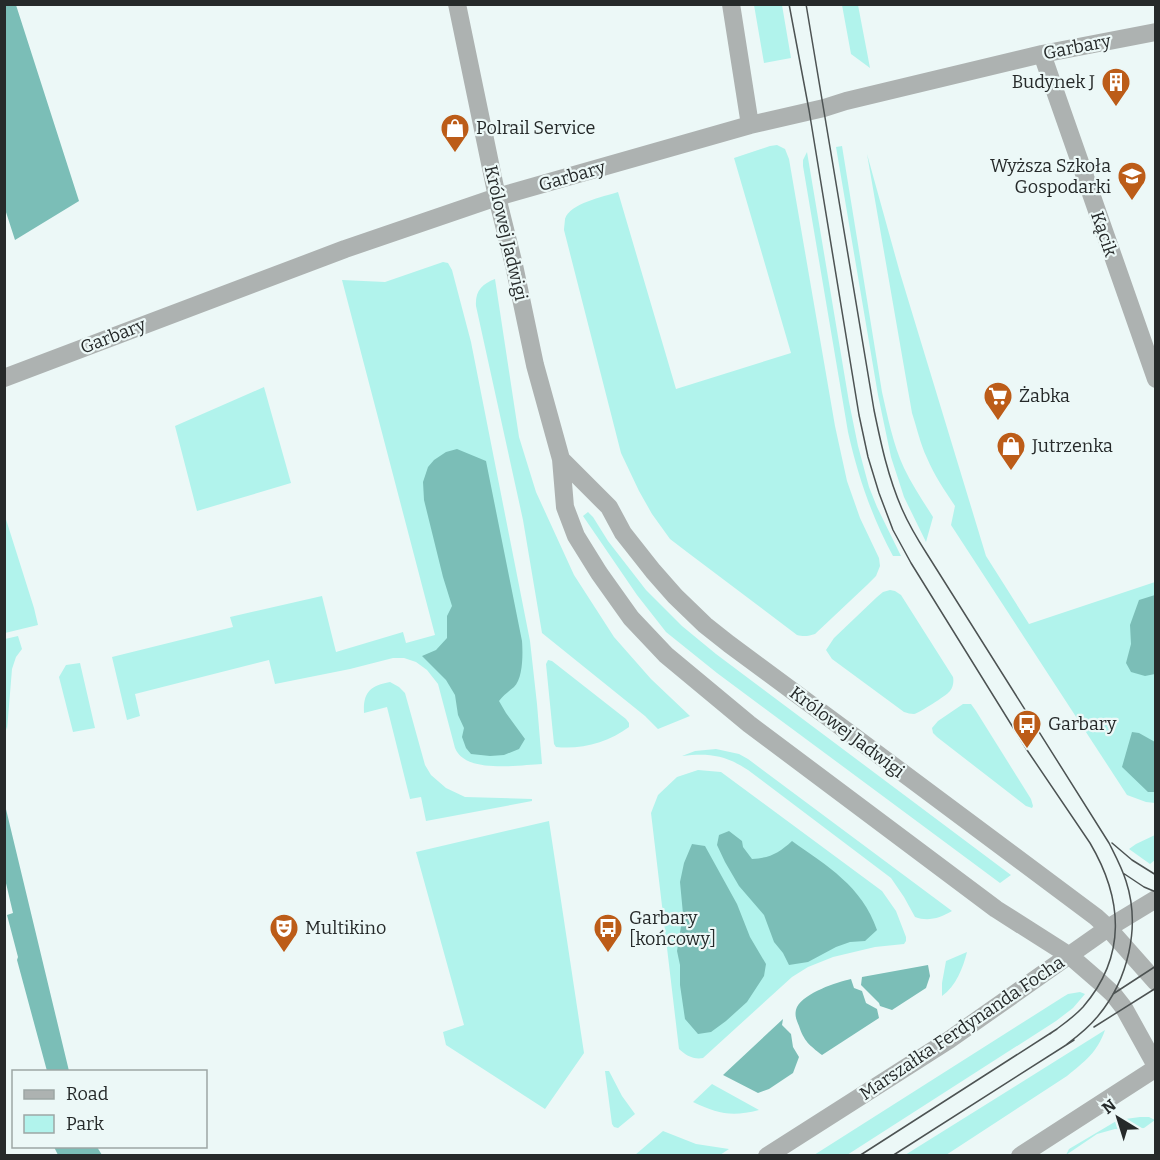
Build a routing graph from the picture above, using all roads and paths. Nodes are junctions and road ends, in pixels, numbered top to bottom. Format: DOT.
graph roads {
  1 [pos="456,4"];
  2 [pos="731,4"];
  3 [pos="1155,32"];
  4 [pos="1041,54"];
  5 [pos="750,125"];
  6 [pos="497,197"];
  7 [pos="4,378"];
  8 [pos="1155,379"];
  9 [pos="561,459"];
  10 [pos="1155,899"];
  11 [pos="1108,928"];
  12 [pos="1070,956"];
  13 [pos="1155,982"];
  14 [pos="1155,1067"];
  15 [pos="767,1155"];
  16 [pos="1020,1155"];
  1 -- 6 [label="street, Królowej Jadwigi"];
  2 -- 5 [label="street"];
  3 -- 4 [label="street, Garbary"];
  4 -- 5 [label="street, Garbary"];
  4 -- 8 [label="street, Kącik"];
  5 -- 6 [label="street, Garbary"];
  6 -- 7 [label="street, Garbary"];
  6 -- 9 [label="street, Królowej Jadwigi"];
  9 -- 11 [label="street, Królowej Jadwigi"];
  9 -- 12 [label="street, Królowej Jadwigi"];
  10 -- 11 [label="street, Marszałka Ferdynanda Focha"];
  11 -- 12 [label="street, Marszałka Ferdynanda Focha"];
  11 -- 13 [label="street, Królowej Jadwigi"];
  12 -- 14 [label="street, Królowej Jadwigi"];
  12 -- 15 [label="street, Marszałka Ferdynanda Focha"];
  14 -- 16 [label="street"];
}
